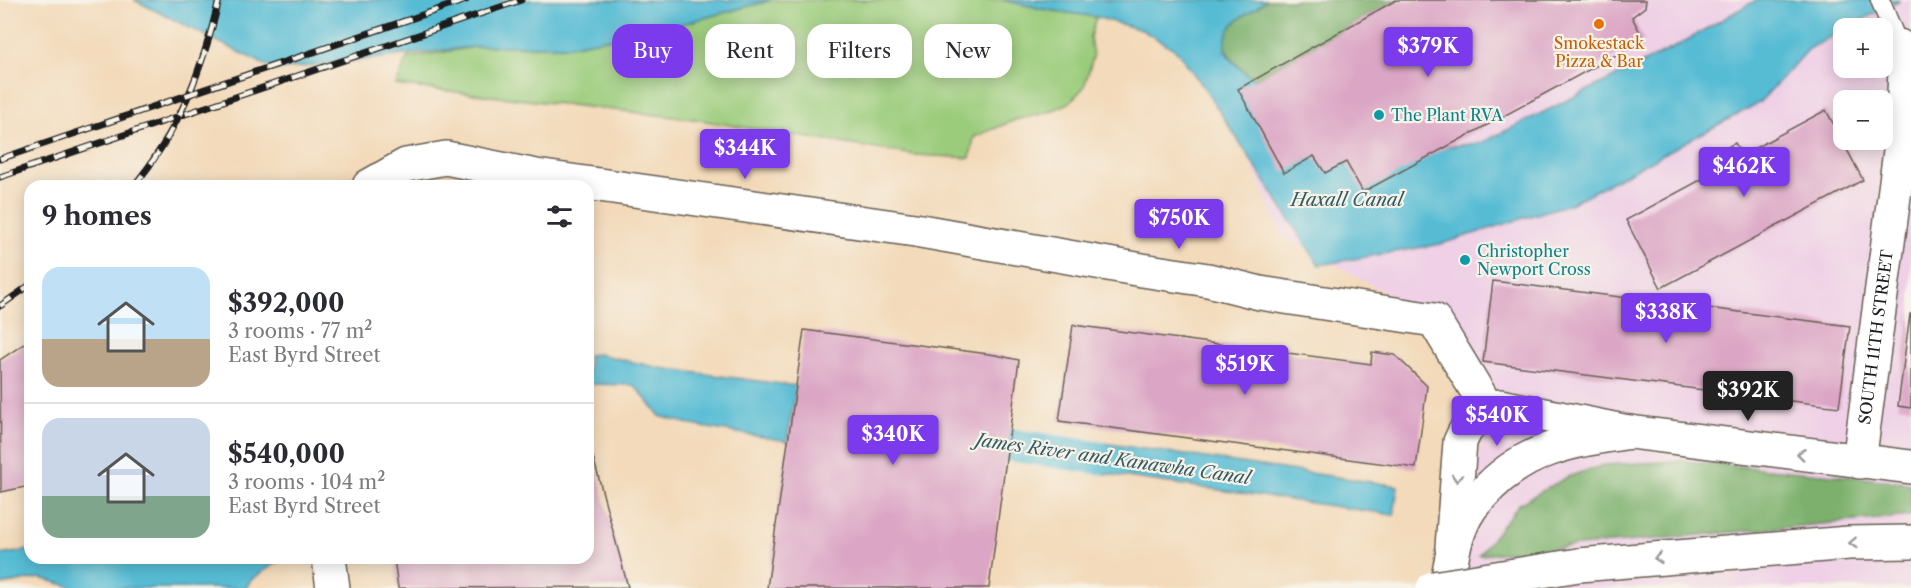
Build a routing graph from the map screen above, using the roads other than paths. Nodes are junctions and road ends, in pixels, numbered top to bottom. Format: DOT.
graph roads {
  1 [pos="1880,0"];
  2 [pos="1899,46"];
  3 [pos="1907,137"];
  4 [pos="380,180"];
  5 [pos="564,180"];
  6 [pos="594,184"];
  7 [pos="1488,409"];
  8 [pos="1630,432"];
  9 [pos="1859,462"];
  10 [pos="1911,467"];
  11 [pos="1911,542"];
  12 [pos="330,564"];
  13 [pos="1443,581"];
  14 [pos="333,588"];
  1 -- 2 [label="lane, SOUTH 11TH STREET"];
  2 -- 3 [label="main road, SOUTH 11TH STREET"];
  3 -- 9 [label="main road, SOUTH 11TH STREET"];
  4 -- 5 [label="main road"];
  6 -- 7 [label="main road"];
  7 -- 8 [label="main road"];
  7 -- 13 [label="main road, one-way"];
  9 -- 8 [label="main road, one-way"];
  8 -- 13 [label="main road"];
  9 -- 10 [label="main road"];
  11 -- 13 [label="main road, one-way, bridge"];
  12 -- 14 [label="main road"];
}
